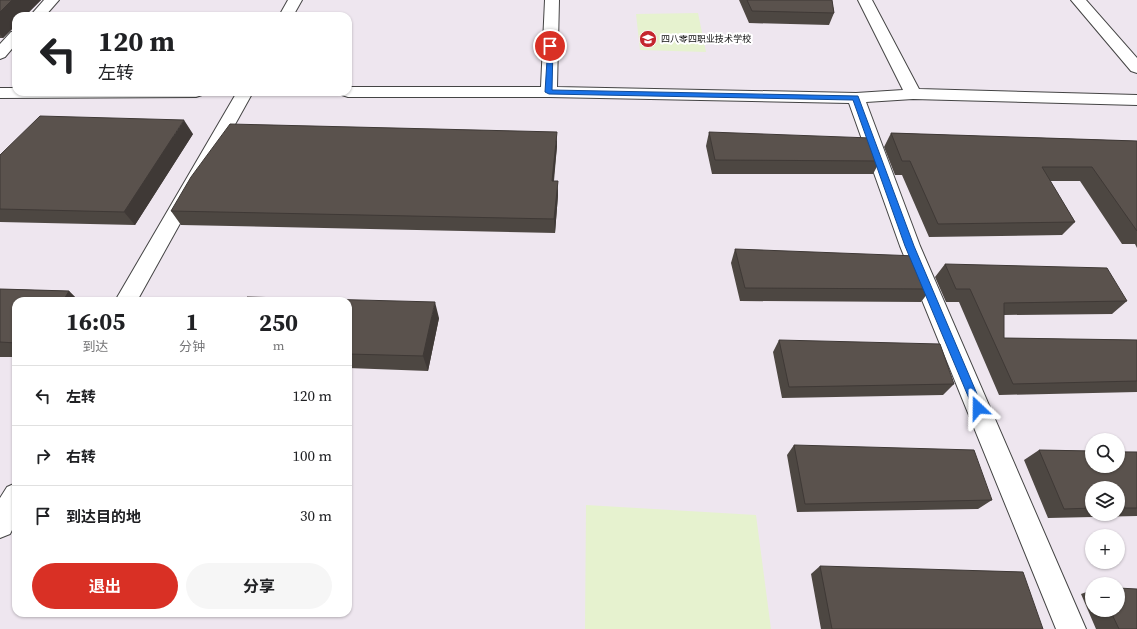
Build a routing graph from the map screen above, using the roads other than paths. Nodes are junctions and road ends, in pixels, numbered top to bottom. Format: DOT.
graph roads {
  1 [pos="52,0"];
  2 [pos="295,0"];
  3 [pos="552,0"];
  4 [pos="865,0"];
  5 [pos="1078,0"];
  6 [pos="41,12"];
  7 [pos="288,12"];
  8 [pos="12,40"];
  9 [pos="0,54"];
  10 [pos="1137,68"];
  11 [pos="352,92"];
  12 [pos="549,92"];
  13 [pos="0,93"];
  14 [pos="12,93"];
  15 [pos="913,94"];
  16 [pos="243,96"];
  17 [pos="856,98"];
  18 [pos="1137,100"];
  19 [pos="128,297"];
  20 [pos="12,503"];
  21 [pos="0,524"];
  22 [pos="1071,629"];
  1 -- 6 [label="street"];
  2 -- 7 [label="street"];
  3 -- 12 [label="street"];
  4 -- 15 [label="street"];
  5 -- 10 [label="street"];
  8 -- 9 [label="street"];
  11 -- 12 [label="street"];
  12 -- 17 [label="street"];
  13 -- 14 [label="street"];
  15 -- 17 [label="street"];
  15 -- 18 [label="street"];
  16 -- 19 [label="street"];
  17 -- 22 [label="street"];
  20 -- 21 [label="street"];
}
